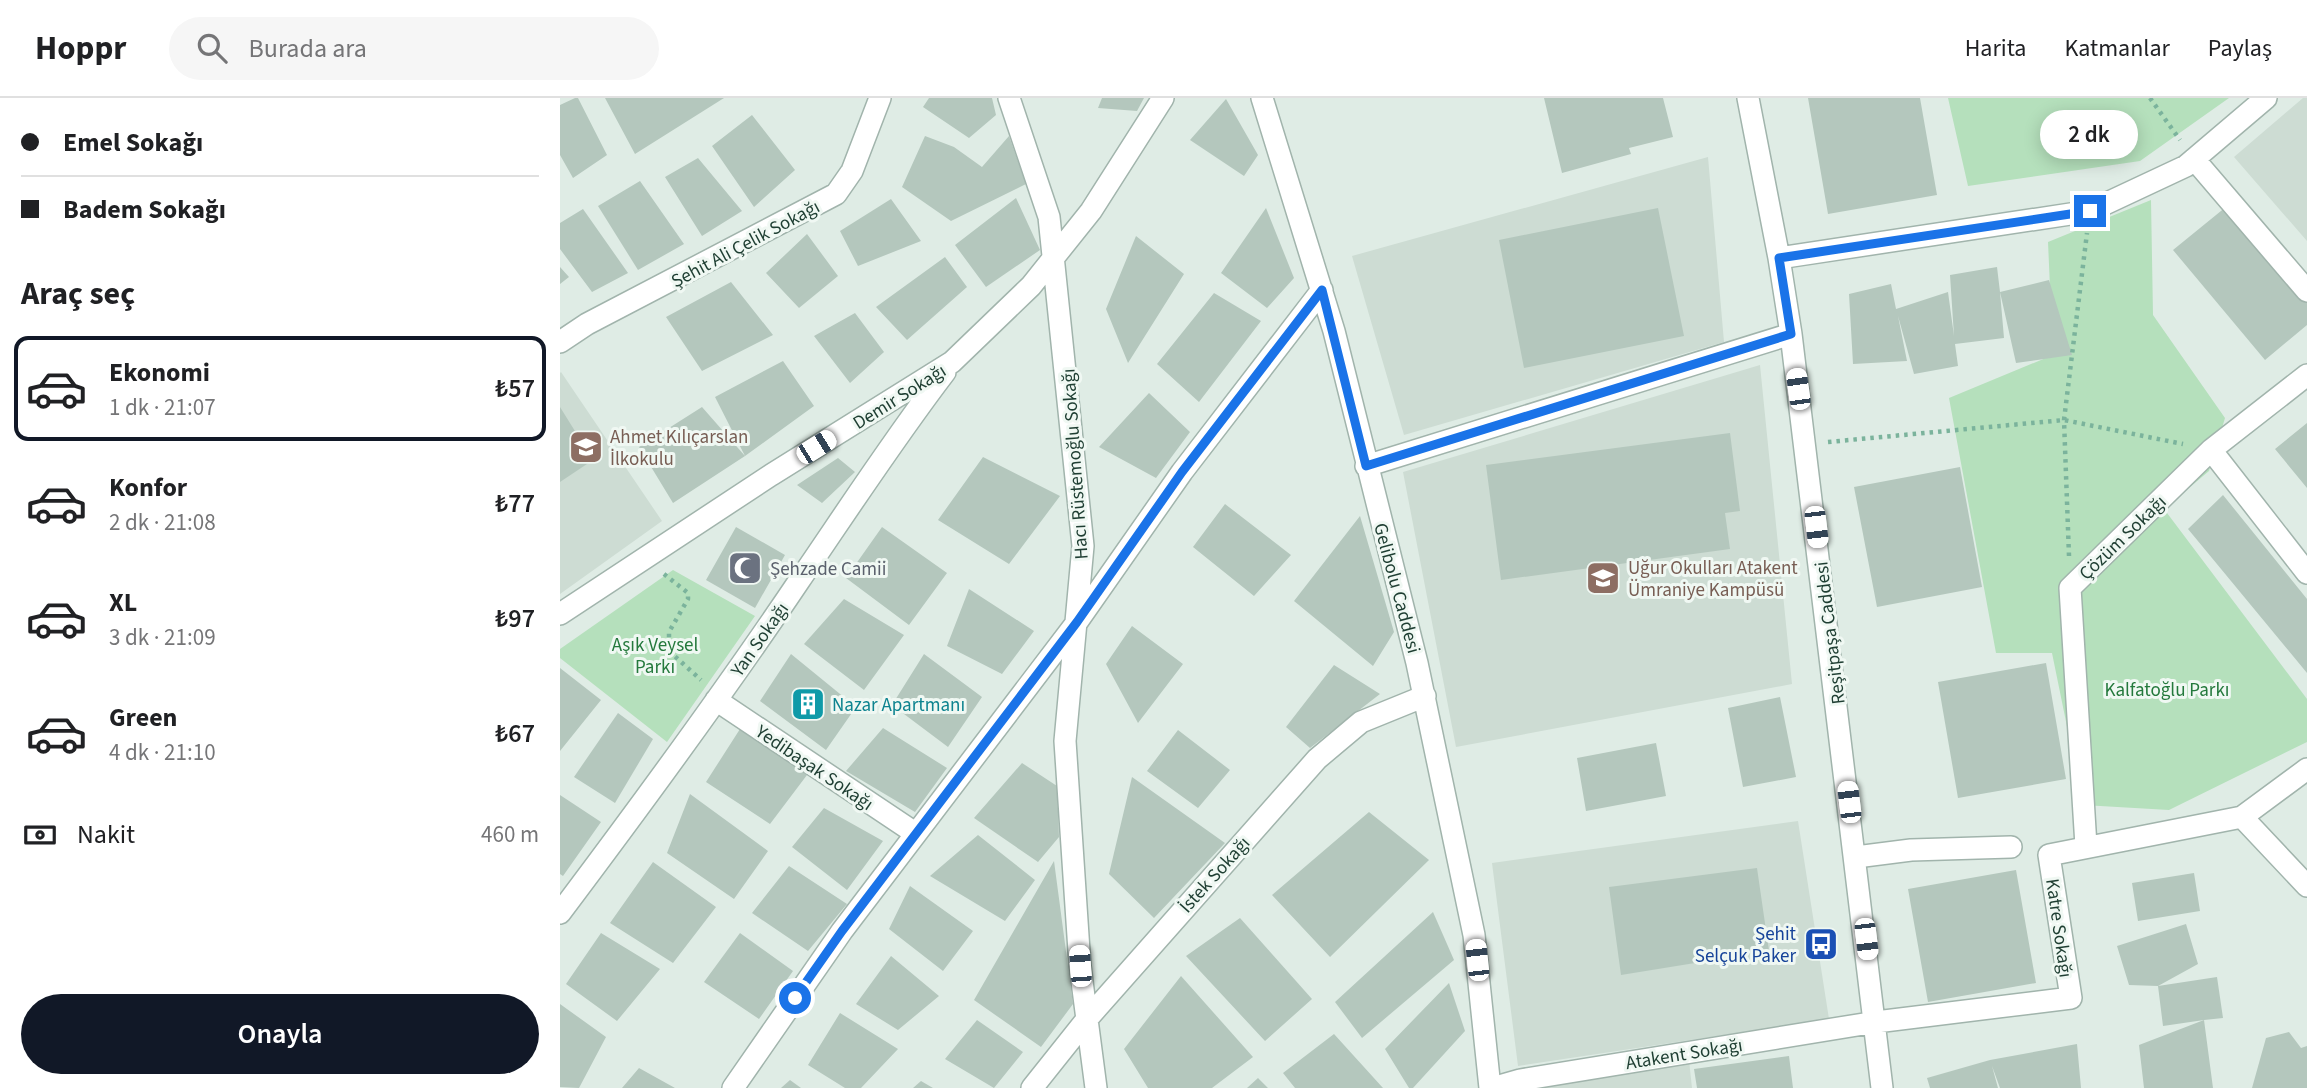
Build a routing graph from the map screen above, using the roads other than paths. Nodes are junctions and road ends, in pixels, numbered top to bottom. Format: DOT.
graph roads {
  1 [pos="880,98"];
  2 [pos="1009,98"];
  3 [pos="1163,98"];
  4 [pos="1262,98"];
  5 [pos="1748,98"];
  6 [pos="2266,98"];
  7 [pos="2193,159"];
  8 [pos="1055,255"];
  9 [pos="1779,258"];
  10 [pos="1322,290"];
  11 [pos="2307,291"];
  12 [pos="1791,334"];
  13 [pos="560,342"];
  14 [pos="952,362"];
  15 [pos="2307,375"];
  16 [pos="2211,450"];
  17 [pos="1366,466"];
  18 [pos="2307,573"];
  19 [pos="560,614"];
  20 [pos="1077,622"];
  21 [pos="1424,696"];
  22 [pos="718,697"];
  23 [pos="2307,769"];
  24 [pos="2242,817"];
  25 [pos="915,833"];
  26 [pos="2011,846"];
  27 [pos="2086,846"];
  28 [pos="1856,857"];
  29 [pos="2307,886"];
  30 [pos="560,913"];
  31 [pos="1087,1019"];
  32 [pos="1876,1022"];
  33 [pos="733,1088"];
  34 [pos="1032,1088"];
  35 [pos="1096,1088"];
  36 [pos="1491,1088"];
  37 [pos="1882,1088"];
  1 -- 13 [label="street, Şehit Ali Çelik Sokağı"];
  2 -- 8 [label="street, Hacı Rüstemoğlu Sokağı"];
  3 -- 8 [label="street, Demir Sokağı"];
  4 -- 10 [label="street, Gelibolu Caddesi"];
  5 -- 9 [label="street, Reşitpaşa Caddesi"];
  6 -- 7 [label="street"];
  7 -- 9 [label="street"];
  7 -- 11 [label="street"];
  8 -- 14 [label="street, Demir Sokağı"];
  8 -- 20 [label="street, Hacı Rüstemoğlu Sokağı"];
  9 -- 12 [label="street, Reşitpaşa Caddesi"];
  10 -- 17 [label="street, Gelibolu Caddesi"];
  10 -- 20 [label="street"];
  12 -- 17 [label="street"];
  12 -- 28 [label="street, Reşitpaşa Caddesi"];
  14 -- 19 [label="street, Demir Sokağı"];
  14 -- 22 [label="street, Yan Sokağı"];
  15 -- 16 [label="street, Çözüm Sokağı"];
  16 -- 18 [label="street"];
  16 -- 27 [label="street, Çözüm Sokağı"];
  17 -- 21 [label="street, Gelibolu Caddesi"];
  20 -- 25 [label="street"];
  20 -- 31 [label="street, Hacı Rüstemoğlu Sokağı"];
  21 -- 31 [label="street, İstek Sokağı"];
  21 -- 36 [label="street, Gelibolu Caddesi"];
  22 -- 25 [label="street, Yedibaşak Sokağı"];
  22 -- 30 [label="street, Yan Sokağı"];
  23 -- 24 [label="street, Katre Sokağı"];
  24 -- 27 [label="street, Katre Sokağı"];
  24 -- 29 [label="street"];
  25 -- 33 [label="street"];
  26 -- 28 [label="street"];
  27 -- 32 [label="street, Katre Sokağı"];
  28 -- 32 [label="street, Reşitpaşa Caddesi"];
  31 -- 34 [label="street, İstek Sokağı"];
  31 -- 35 [label="street, Hacı Rüstemoğlu Sokağı"];
  32 -- 36 [label="street, Atakent Sokağı"];
  32 -- 37 [label="street, Reşitpaşa Caddesi"];
}
